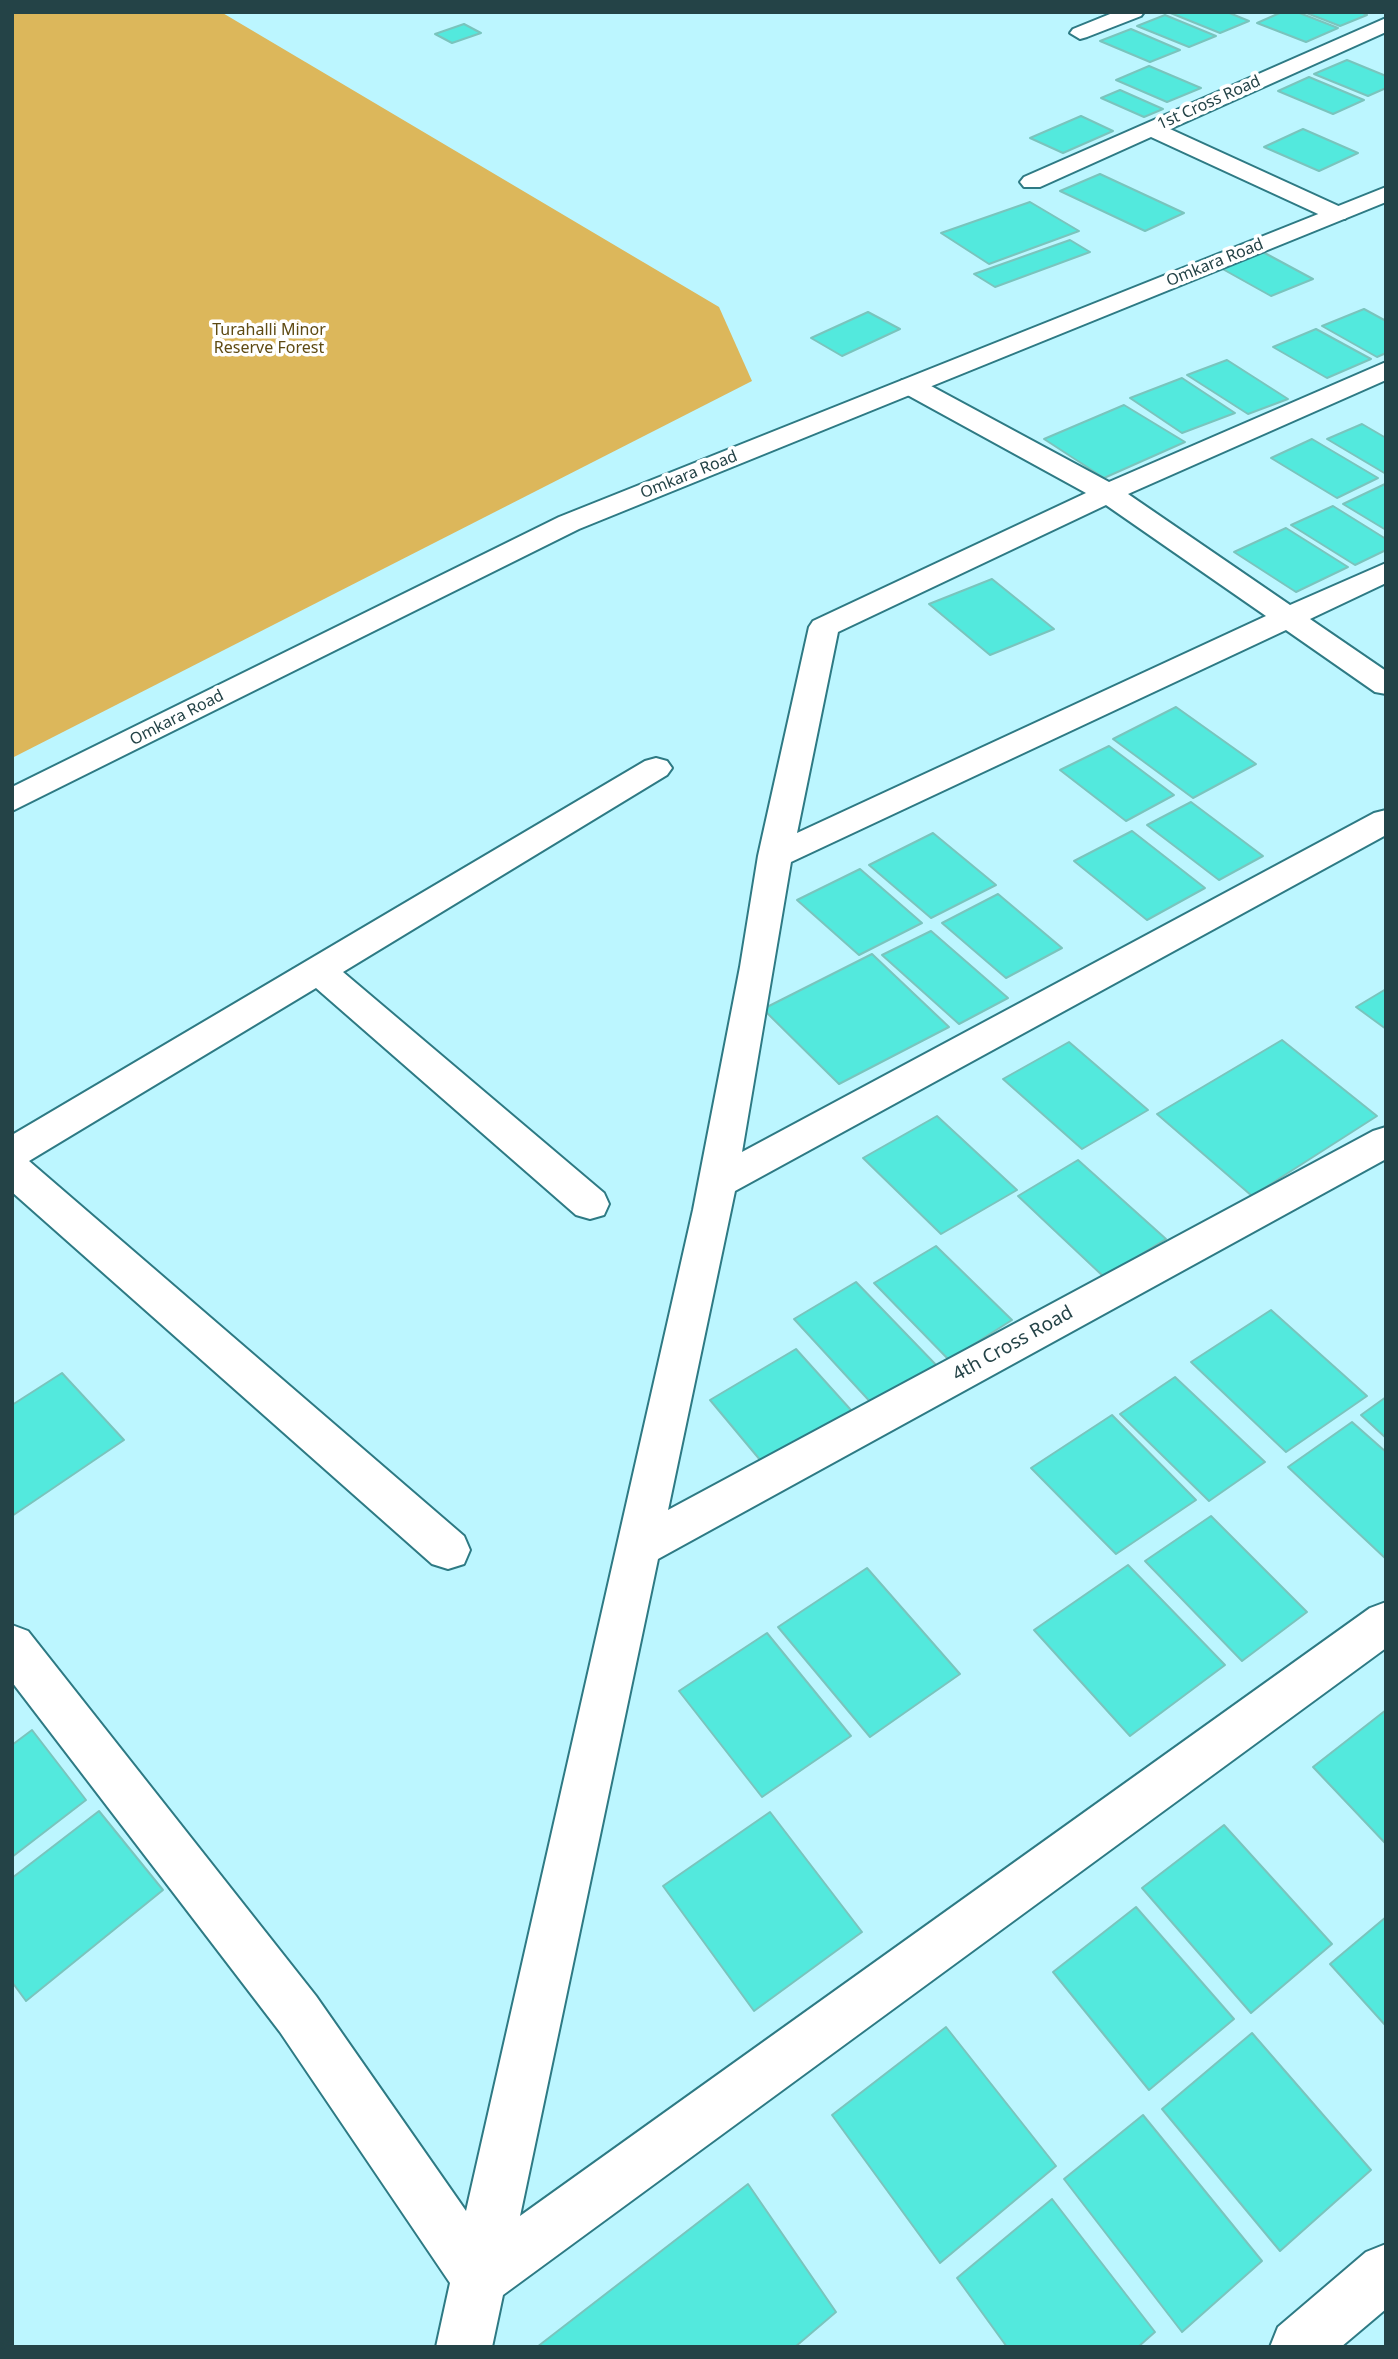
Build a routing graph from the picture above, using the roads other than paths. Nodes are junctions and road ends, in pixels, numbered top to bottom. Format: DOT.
graph roads {
  1 [pos="1134,12"];
  2 [pos="1386,24"];
  3 [pos="1080,33"];
  4 [pos="1152,129"];
  5 [pos="1032,182"];
  6 [pos="1386,194"];
  7 [pos="1337,214"];
  8 [pos="1386,370"];
  9 [pos="911,386"];
  10 [pos="1108,493"];
  11 [pos="1386,572"];
  12 [pos="1288,618"];
  13 [pos="1386,685"];
  14 [pos="656,768"];
  15 [pos="12,800"];
  16 [pos="1386,821"];
  17 [pos="775,856"];
  18 [pos="318,970"];
  19 [pos="1386,1141"];
  20 [pos="12,1153"];
  21 [pos="12,1169"];
  22 [pos="717,1183"];
  23 [pos="590,1204"];
  24 [pos="640,1547"];
  25 [pos="448,1550"];
  26 [pos="1386,1622"];
  27 [pos="12,1646"];
  28 [pos="1386,2272"];
  29 [pos="480,2278"];
  30 [pos="464,2347"];
  31 [pos="1298,2347"];
  1 -- 3 [label="street"];
  2 -- 4 [label="street, 1st Cross Road"];
  4 -- 5 [label="street, 1st Cross Road"];
  4 -- 7 [label="street"];
  6 -- 7 [label="street, Omkara Road"];
  7 -- 9 [label="street, Omkara Road"];
  8 -- 10 [label="street"];
  9 -- 10 [label="street"];
  9 -- 15 [label="street, Omkara Road"];
  10 -- 12 [label="street"];
  10 -- 17 [label="street"];
  11 -- 12 [label="street"];
  12 -- 13 [label="street"];
  12 -- 17 [label="street"];
  14 -- 18 [label="street"];
  16 -- 22 [label="street"];
  17 -- 22 [label="street"];
  18 -- 20 [label="street"];
  18 -- 23 [label="street"];
  19 -- 24 [label="street, 4th Cross Road"];
  21 -- 25 [label="street"];
  22 -- 24 [label="street"];
  24 -- 29 [label="street"];
  26 -- 29 [label="street"];
  27 -- 29 [label="street"];
  28 -- 31 [label="street"];
  29 -- 30 [label="street"];
}
